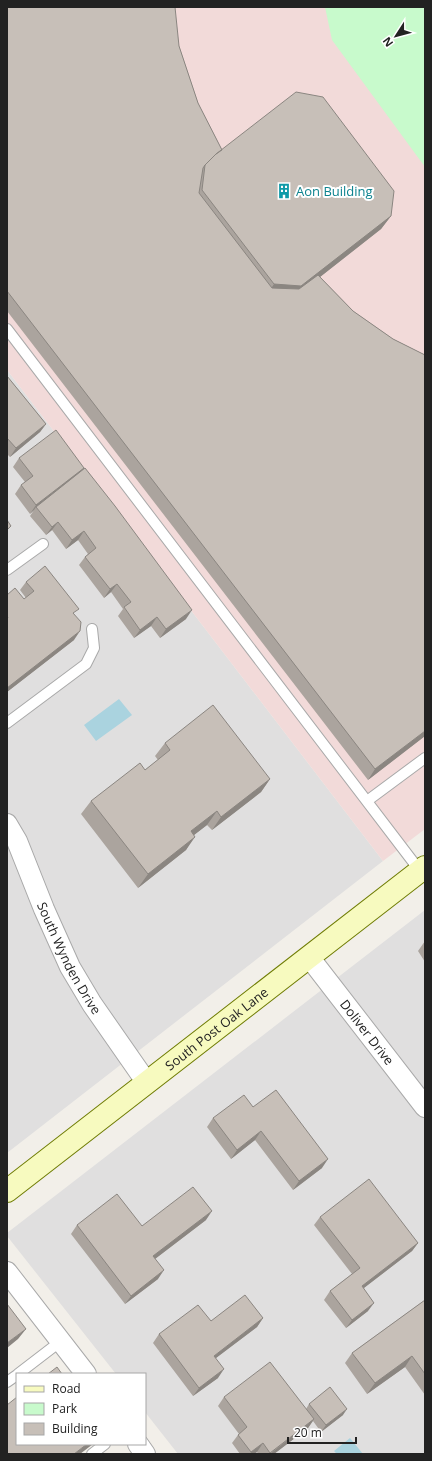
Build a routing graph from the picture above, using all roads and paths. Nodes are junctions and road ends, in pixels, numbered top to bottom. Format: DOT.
graph roads {
  1 [pos="7,329"];
  2 [pos="43,544"];
  3 [pos="7,570"];
  4 [pos="92,629"];
  5 [pos="7,723"];
  6 [pos="425,758"];
  7 [pos="367,801"];
  8 [pos="7,824"];
  9 [pos="422,869"];
  10 [pos="309,957"];
  11 [pos="146,1083"];
  12 [pos="425,1107"];
  13 [pos="7,1191"];
  14 [pos="7,1272"];
  15 [pos="61,1341"];
  16 [pos="19,1373"];
  17 [pos="85,1373"];
  18 [pos="16,1375"];
  19 [pos="7,1382"];
  20 [pos="104,1445"];
  21 [pos="139,1445"];
  22 [pos="92,1454"];
  23 [pos="146,1454"];
  1 -- 7 [label="lane"];
  2 -- 3 [label="lane"];
  4 -- 5 [label="lane"];
  6 -- 7 [label="lane"];
  7 -- 9 [label="lane"];
  8 -- 11 [label="street, South Wynden Drive"];
  9 -- 10 [label="main road, South Post Oak Lane"];
  10 -- 11 [label="main road, South Post Oak Lane"];
  10 -- 12 [label="street, Doliver Drive"];
  11 -- 13 [label="main road, South Post Oak Lane"];
  14 -- 15 [label="street"];
  15 -- 16 [label="lane"];
  15 -- 17 [label="street"];
  18 -- 19 [label="lane"];
  20 -- 22 [label="lane"];
  21 -- 23 [label="street"];
}
